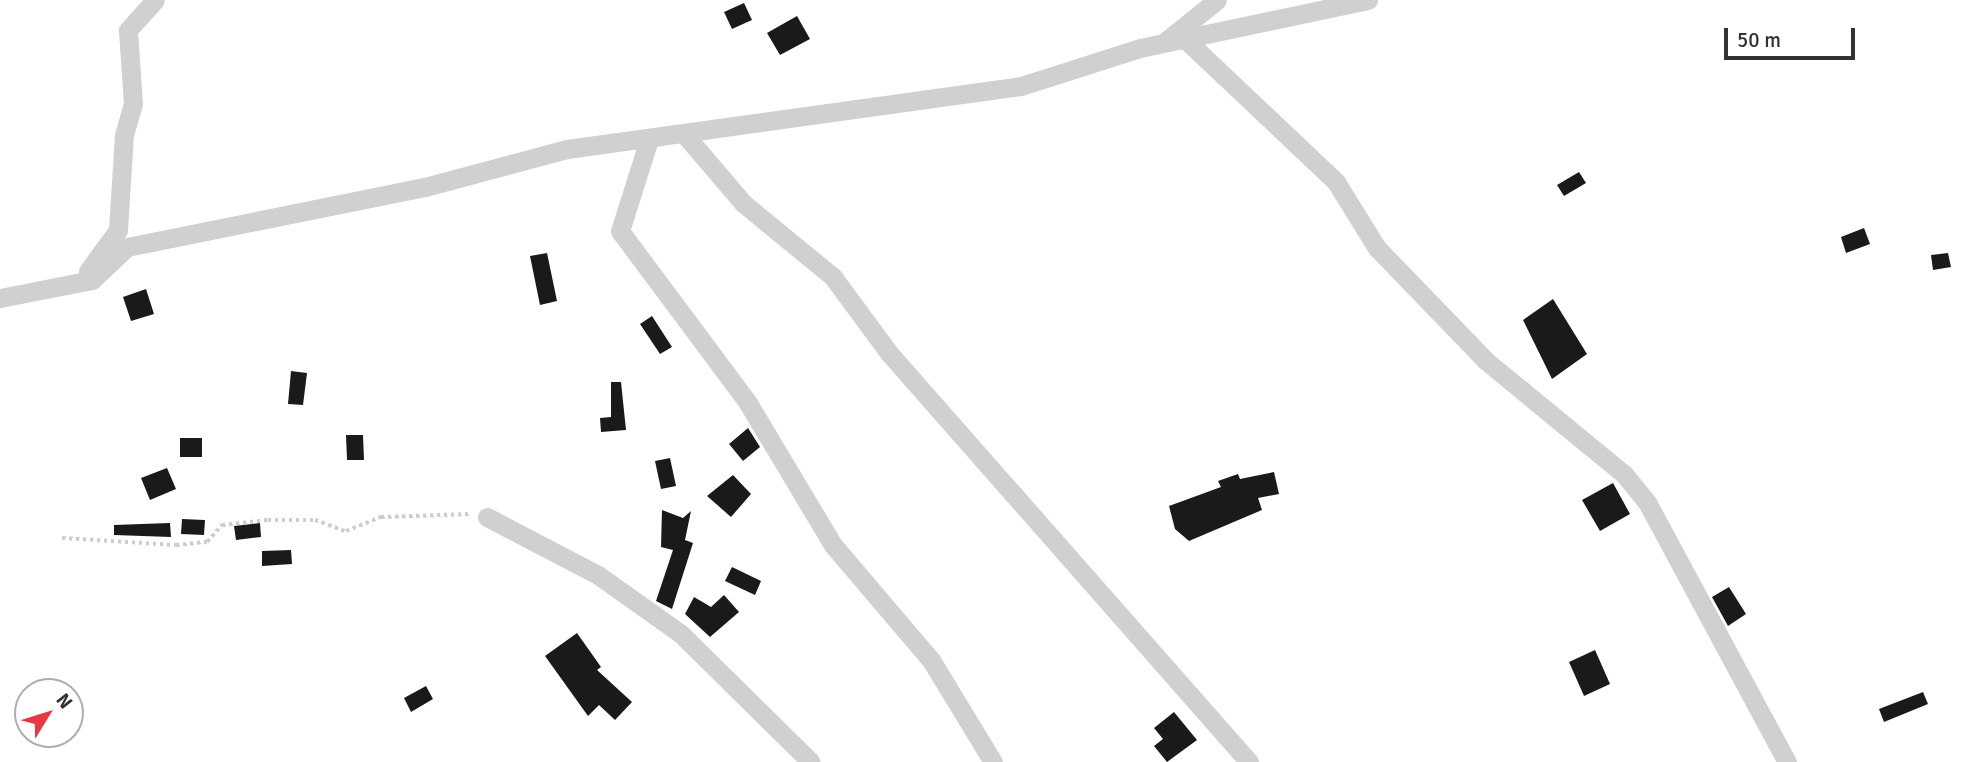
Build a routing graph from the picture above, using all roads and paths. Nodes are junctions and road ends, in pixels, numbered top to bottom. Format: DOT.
graph roads {
  1 [pos="155,0"];
  2 [pos="1217,0"];
  3 [pos="1368,0"];
  4 [pos="1185,38"];
  5 [pos="1164,43"];
  6 [pos="685,135"];
  7 [pos="649,139"];
  8 [pos="81,282"];
  9 [pos="0,298"];
  10 [pos="487,517"];
  11 [pos="62,538"];
  12 [pos="811,762"];
  13 [pos="993,762"];
  14 [pos="1249,762"];
  15 [pos="1787,762"];
  1 -- 8 [label="street"];
  2 -- 5 [label="street"];
  3 -- 4 [label="street"];
  4 -- 5 [label="street"];
  4 -- 15 [label="street"];
  5 -- 6 [label="street"];
  6 -- 7 [label="street"];
  6 -- 14 [label="street"];
  7 -- 8 [label="street"];
  7 -- 13 [label="street"];
  8 -- 9 [label="street"];
  10 -- 11 [label="path"];
  10 -- 12 [label="street"];
}
